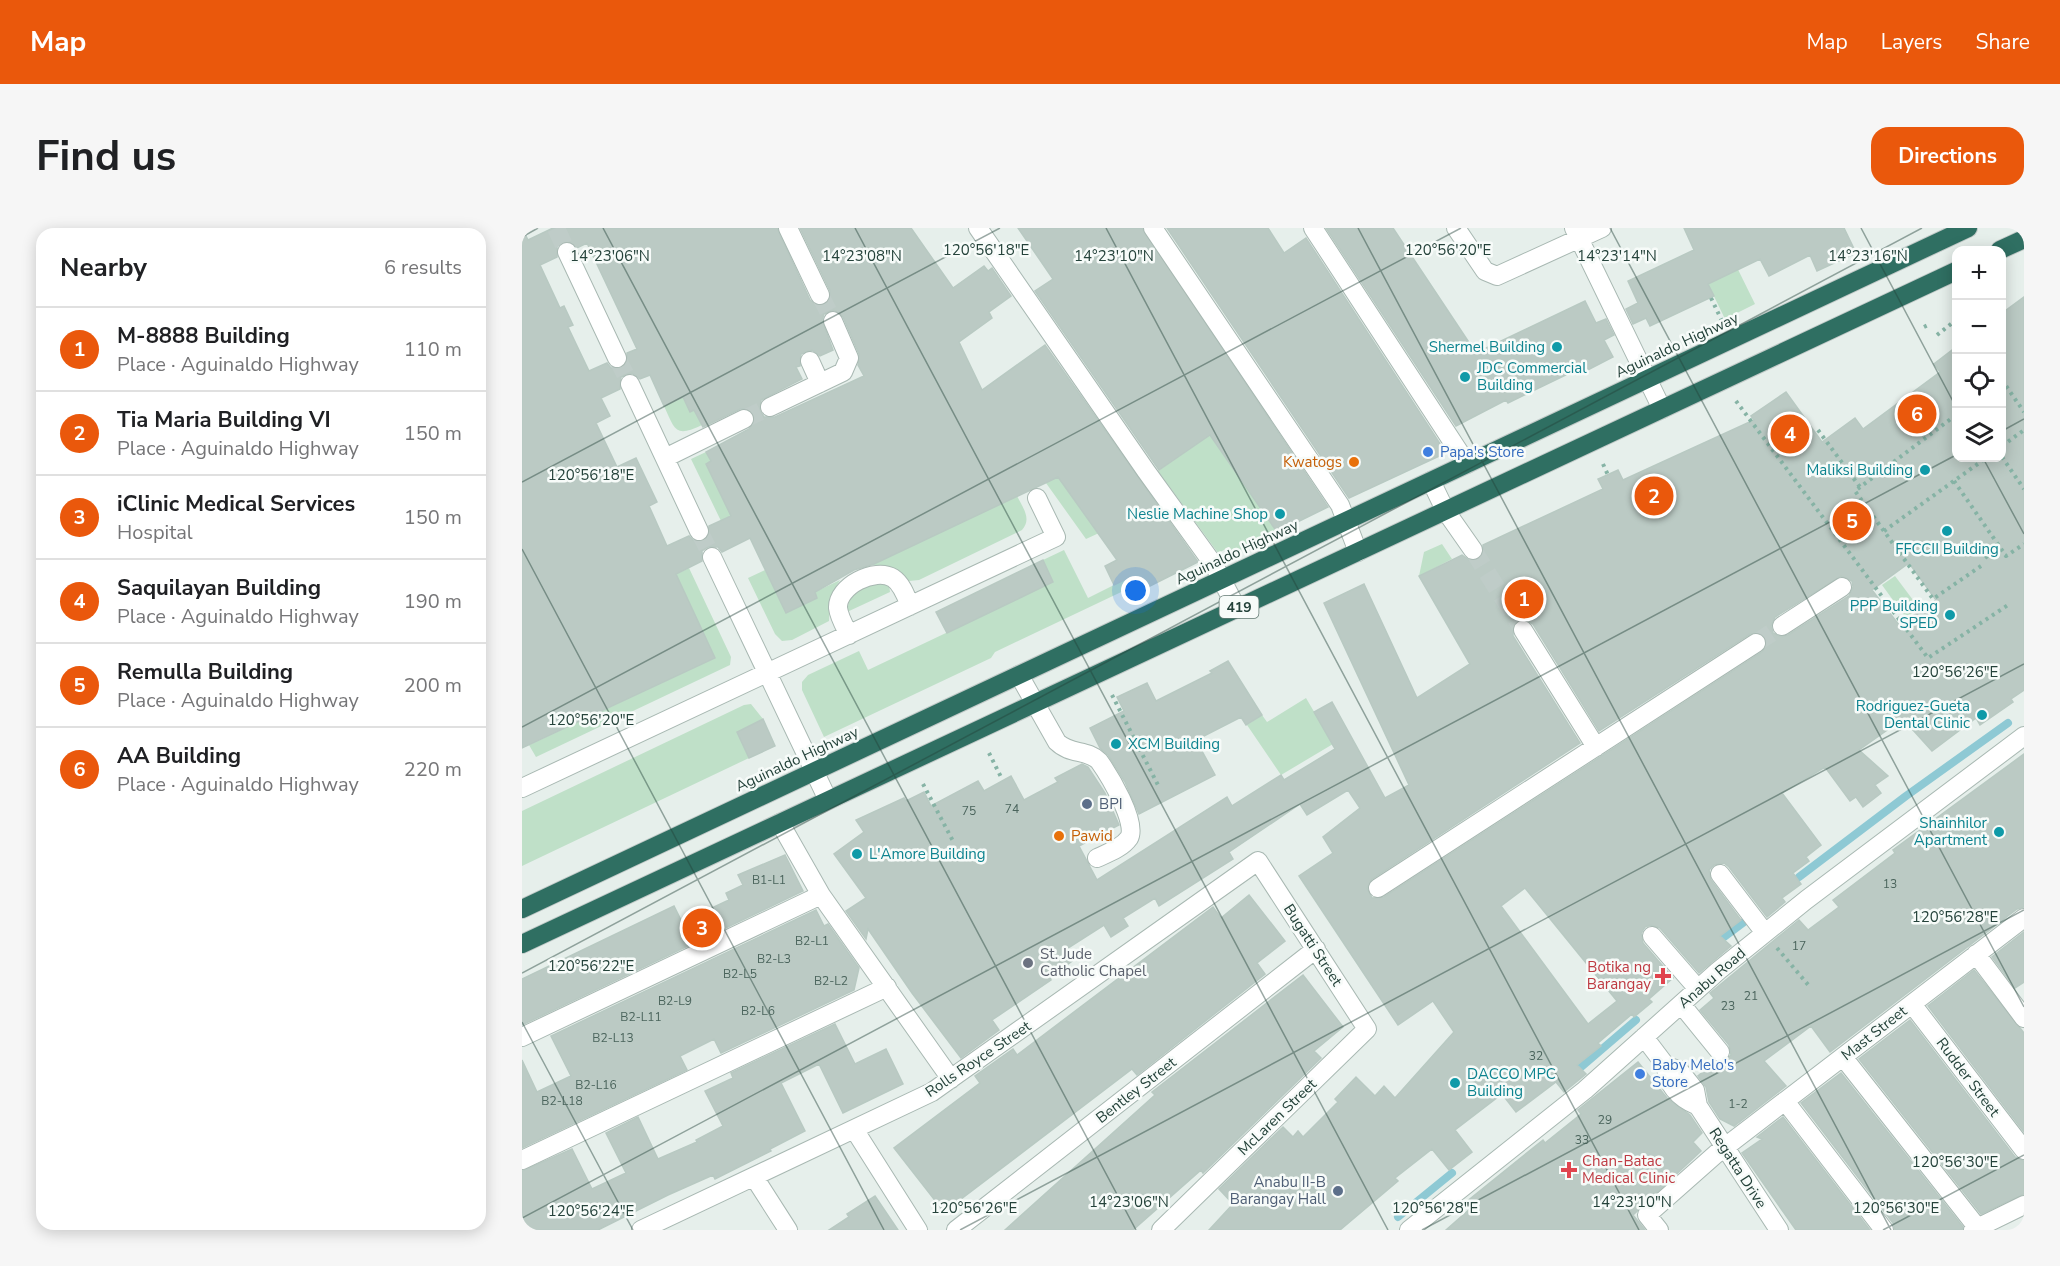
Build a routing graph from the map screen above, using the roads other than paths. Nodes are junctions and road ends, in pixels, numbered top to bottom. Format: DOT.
graph roads {
  1 [pos="788,228"];
  2 [pos="978,228"];
  3 [pos="1153,228"];
  4 [pos="1313,228"];
  5 [pos="1456,228"];
  6 [pos="1602,228"];
  7 [pos="1968,228"];
  8 [pos="1576,233"];
  9 [pos="2024,239"];
  10 [pos="2006,247"];
  11 [pos="567,252"];
  12 [pos="1952,273"];
  13 [pos="820,295"];
  14 [pos="833,321"];
  15 [pos="617,358"];
  16 [pos="810,361"];
  17 [pos="1647,379"];
  18 [pos="820,383"];
  19 [pos="630,384"];
  20 [pos="770,407"];
  21 [pos="1662,409"];
  22 [pos="744,419"];
  23 [pos="665,458"];
  24 [pos="1467,464"];
  25 [pos="1431,481"];
  26 [pos="1037,498"];
  27 [pos="1446,510"];
  28 [pos="1347,520"];
  29 [pos="699,531"];
  30 [pos="1473,550"];
  31 [pos="1358,552"];
  32 [pos="712,557"];
  33 [pos="1222,579"];
  34 [pos="1842,587"];
  35 [pos="910,606"];
  36 [pos="1237,609"];
  37 [pos="1782,626"];
  38 [pos="1523,630"];
  39 [pos="849,635"];
  40 [pos="1756,643"];
  41 [pos="767,673"];
  42 [pos="1019,675"];
  43 [pos="1034,704"];
  44 [pos="2024,736"];
  45 [pos="1596,747"];
  46 [pos="814,771"];
  47 [pos="522,788"];
  48 [pos="828,800"];
  49 [pos="780,823"];
  50 [pos="1097,858"];
  51 [pos="1258,861"];
  52 [pos="1720,874"];
  53 [pos="1378,888"];
  54 [pos="821,895"];
  55 [pos="522,909"];
  56 [pos="2024,918"];
  57 [pos="1652,936"];
  58 [pos="1769,938"];
  59 [pos="522,944"];
  60 [pos="1316,950"];
  61 [pos="1976,954"];
  62 [pos="887,987"];
  63 [pos="1698,989"];
  64 [pos="1682,1004"];
  65 [pos="1912,1004"];
  66 [pos="2024,1018"];
  67 [pos="1367,1029"];
  68 [pos="522,1037"];
  69 [pos="1644,1038"];
  70 [pos="1720,1052"];
  71 [pos="1843,1057"];
  72 [pos="951,1079"];
  73 [pos="1785,1101"];
  74 [pos="854,1129"];
  75 [pos="1724,1148"];
  76 [pos="2024,1150"];
  77 [pos="522,1160"];
  78 [pos="753,1177"];
  79 [pos="2024,1205"];
  80 [pos="660,1226"];
  81 [pos="1975,1228"];
  82 [pos="641,1230"];
  83 [pos="788,1230"];
  84 [pos="918,1230"];
  85 [pos="956,1230"];
  86 [pos="1161,1230"];
  87 [pos="1409,1230"];
  88 [pos="1659,1230"];
  89 [pos="1779,1230"];
  90 [pos="1884,1230"];
  1 -- 13 [label="street"];
  2 -- 33 [label="street"];
  3 -- 28 [label="street"];
  4 -- 24 [label="street"];
  5 -- 8 [label="street"];
  6 -- 8 [label="street"];
  7 -- 17 [label="highway, Aguinaldo Highway / 419"];
  8 -- 17 [label="street"];
  9 -- 10 [label="highway"];
  11 -- 15 [label="street"];
  12 -- 21 [label="highway, 419"];
  14 -- 18 [label="street"];
  16 -- 18 [label="street"];
  17 -- 21 [label="street"];
  17 -- 24 [label="highway, Aguinaldo Highway / 419"];
  18 -- 20 [label="street"];
  19 -- 23 [label="street"];
  21 -- 27 [label="highway, 419"];
  22 -- 23 [label="street"];
  23 -- 29 [label="street"];
  24 -- 25 [label="highway, Aguinaldo Highway / 419"];
  25 -- 27 [label="street"];
  25 -- 28 [label="highway, Aguinaldo Highway / 419"];
  26 -- 35 [label="street"];
  27 -- 30 [label="street"];
  27 -- 31 [label="highway, 419"];
  28 -- 31 [label="street"];
  28 -- 33 [label="highway, Aguinaldo Highway / 419"];
  31 -- 36 [label="highway, 419"];
  32 -- 41 [label="street"];
  33 -- 36 [label="street"];
  33 -- 42 [label="highway, Aguinaldo Highway / 419"];
  34 -- 37 [label="street"];
  35 -- 39 [label="street"];
  35 -- 39 [label="street"];
  36 -- 43 [label="highway, 419"];
  38 -- 45 [label="street"];
  39 -- 41 [label="street"];
  40 -- 45 [label="street"];
  41 -- 46 [label="street"];
  41 -- 47 [label="street"];
  42 -- 43 [label="street"];
  42 -- 46 [label="highway, Aguinaldo Highway / 419"];
  43 -- 48 [label="highway, 419"];
  43 -- 50 [label="street"];
  44 -- 58 [label="street, Anabu Road"];
  45 -- 53 [label="street"];
  46 -- 48 [label="street"];
  46 -- 55 [label="highway, Aguinaldo Highway / 419"];
  48 -- 49 [label="highway, 419"];
  49 -- 54 [label="street"];
  49 -- 59 [label="highway, 419"];
  51 -- 60 [label="street, Bugatti Street"];
  51 -- 72 [label="street, Rolls Royce Street"];
  52 -- 58 [label="street"];
  54 -- 62 [label="street"];
  54 -- 68 [label="street"];
  56 -- 61 [label="street, Mast Street"];
  57 -- 63 [label="street"];
  58 -- 63 [label="street, Anabu Road"];
  60 -- 67 [label="street, Bugatti Street"];
  60 -- 85 [label="street, Bentley Street"];
  61 -- 65 [label="street, Mast Street"];
  61 -- 66 [label="street"];
  62 -- 72 [label="street"];
  62 -- 77 [label="street"];
  63 -- 64 [label="street, Anabu Road"];
  64 -- 69 [label="street, Anabu Road"];
  64 -- 70 [label="street"];
  65 -- 71 [label="street, Mast Street"];
  65 -- 76 [label="street, Rudder Street"];
  67 -- 86 [label="street, McLaren Street"];
  69 -- 75 [label="street, Regatta Drive"];
  69 -- 87 [label="street, Anabu Road"];
  71 -- 73 [label="street, Mast Street"];
  71 -- 81 [label="street"];
  72 -- 74 [label="street, Rolls Royce Street"];
  73 -- 75 [label="street, Mast Street"];
  73 -- 90 [label="street"];
  74 -- 78 [label="street, Rolls Royce Street"];
  74 -- 84 [label="street"];
  75 -- 88 [label="street, Mast Street"];
  75 -- 89 [label="street, Regatta Drive"];
  78 -- 80 [label="street, Rolls Royce Street"];
  78 -- 83 [label="street"];
  79 -- 81 [label="street"];
  80 -- 82 [label="street, Rolls Royce Street"];
}
